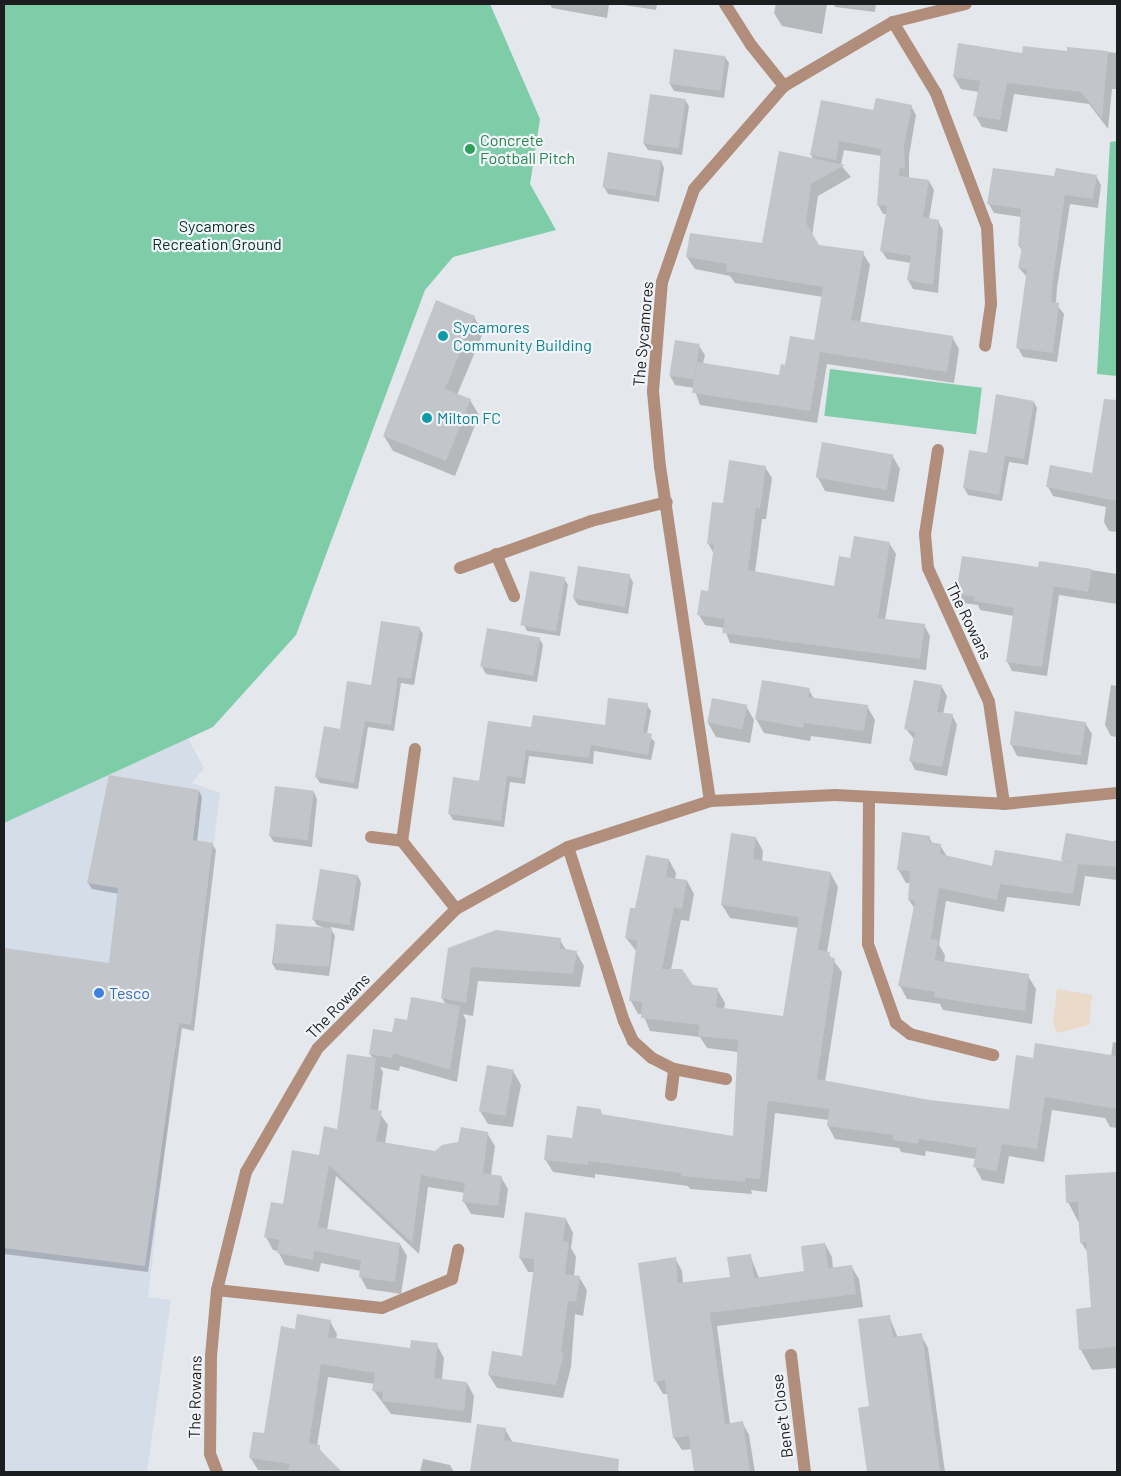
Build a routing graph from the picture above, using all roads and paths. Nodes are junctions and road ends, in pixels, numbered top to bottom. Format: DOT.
graph roads {
  1 [pos="726,4"];
  2 [pos="966,4"];
  3 [pos="893,22"];
  4 [pos="784,86"];
  5 [pos="985,346"];
  6 [pos="938,450"];
  7 [pos="666,502"];
  8 [pos="496,554"];
  9 [pos="460,568"];
  10 [pos="514,596"];
  11 [pos="415,749"];
  12 [pos="1117,793"];
  13 [pos="869,796"];
  14 [pos="710,801"];
  15 [pos="1004,804"];
  16 [pos="371,837"];
  17 [pos="402,841"];
  18 [pos="568,847"];
  19 [pos="456,909"];
  20 [pos="993,1055"];
  21 [pos="674,1069"];
  22 [pos="726,1079"];
  23 [pos="670,1095"];
  24 [pos="458,1250"];
  25 [pos="218,1290"];
  26 [pos="792,1355"];
  27 [pos="217,1472"];
  28 [pos="805,1472"];
  1 -- 4 [label="street"];
  2 -- 3 [label="street, The Sycamores"];
  3 -- 4 [label="street, The Sycamores"];
  3 -- 5 [label="street"];
  4 -- 7 [label="street, The Sycamores"];
  6 -- 15 [label="street, The Rowans"];
  7 -- 8 [label="street"];
  7 -- 14 [label="street, The Sycamores"];
  8 -- 9 [label="street"];
  8 -- 10 [label="street"];
  11 -- 17 [label="street"];
  12 -- 15 [label="street, The Rowans"];
  13 -- 14 [label="street, The Rowans"];
  13 -- 15 [label="street, The Rowans"];
  13 -- 20 [label="street"];
  14 -- 18 [label="street, The Rowans"];
  16 -- 17 [label="street"];
  17 -- 19 [label="street"];
  18 -- 19 [label="street, The Rowans"];
  18 -- 21 [label="street"];
  19 -- 25 [label="street, The Rowans"];
  21 -- 22 [label="street"];
  21 -- 23 [label="street"];
  24 -- 25 [label="street"];
  25 -- 27 [label="street, The Rowans"];
  26 -- 28 [label="street, Bene't Close"];
}
